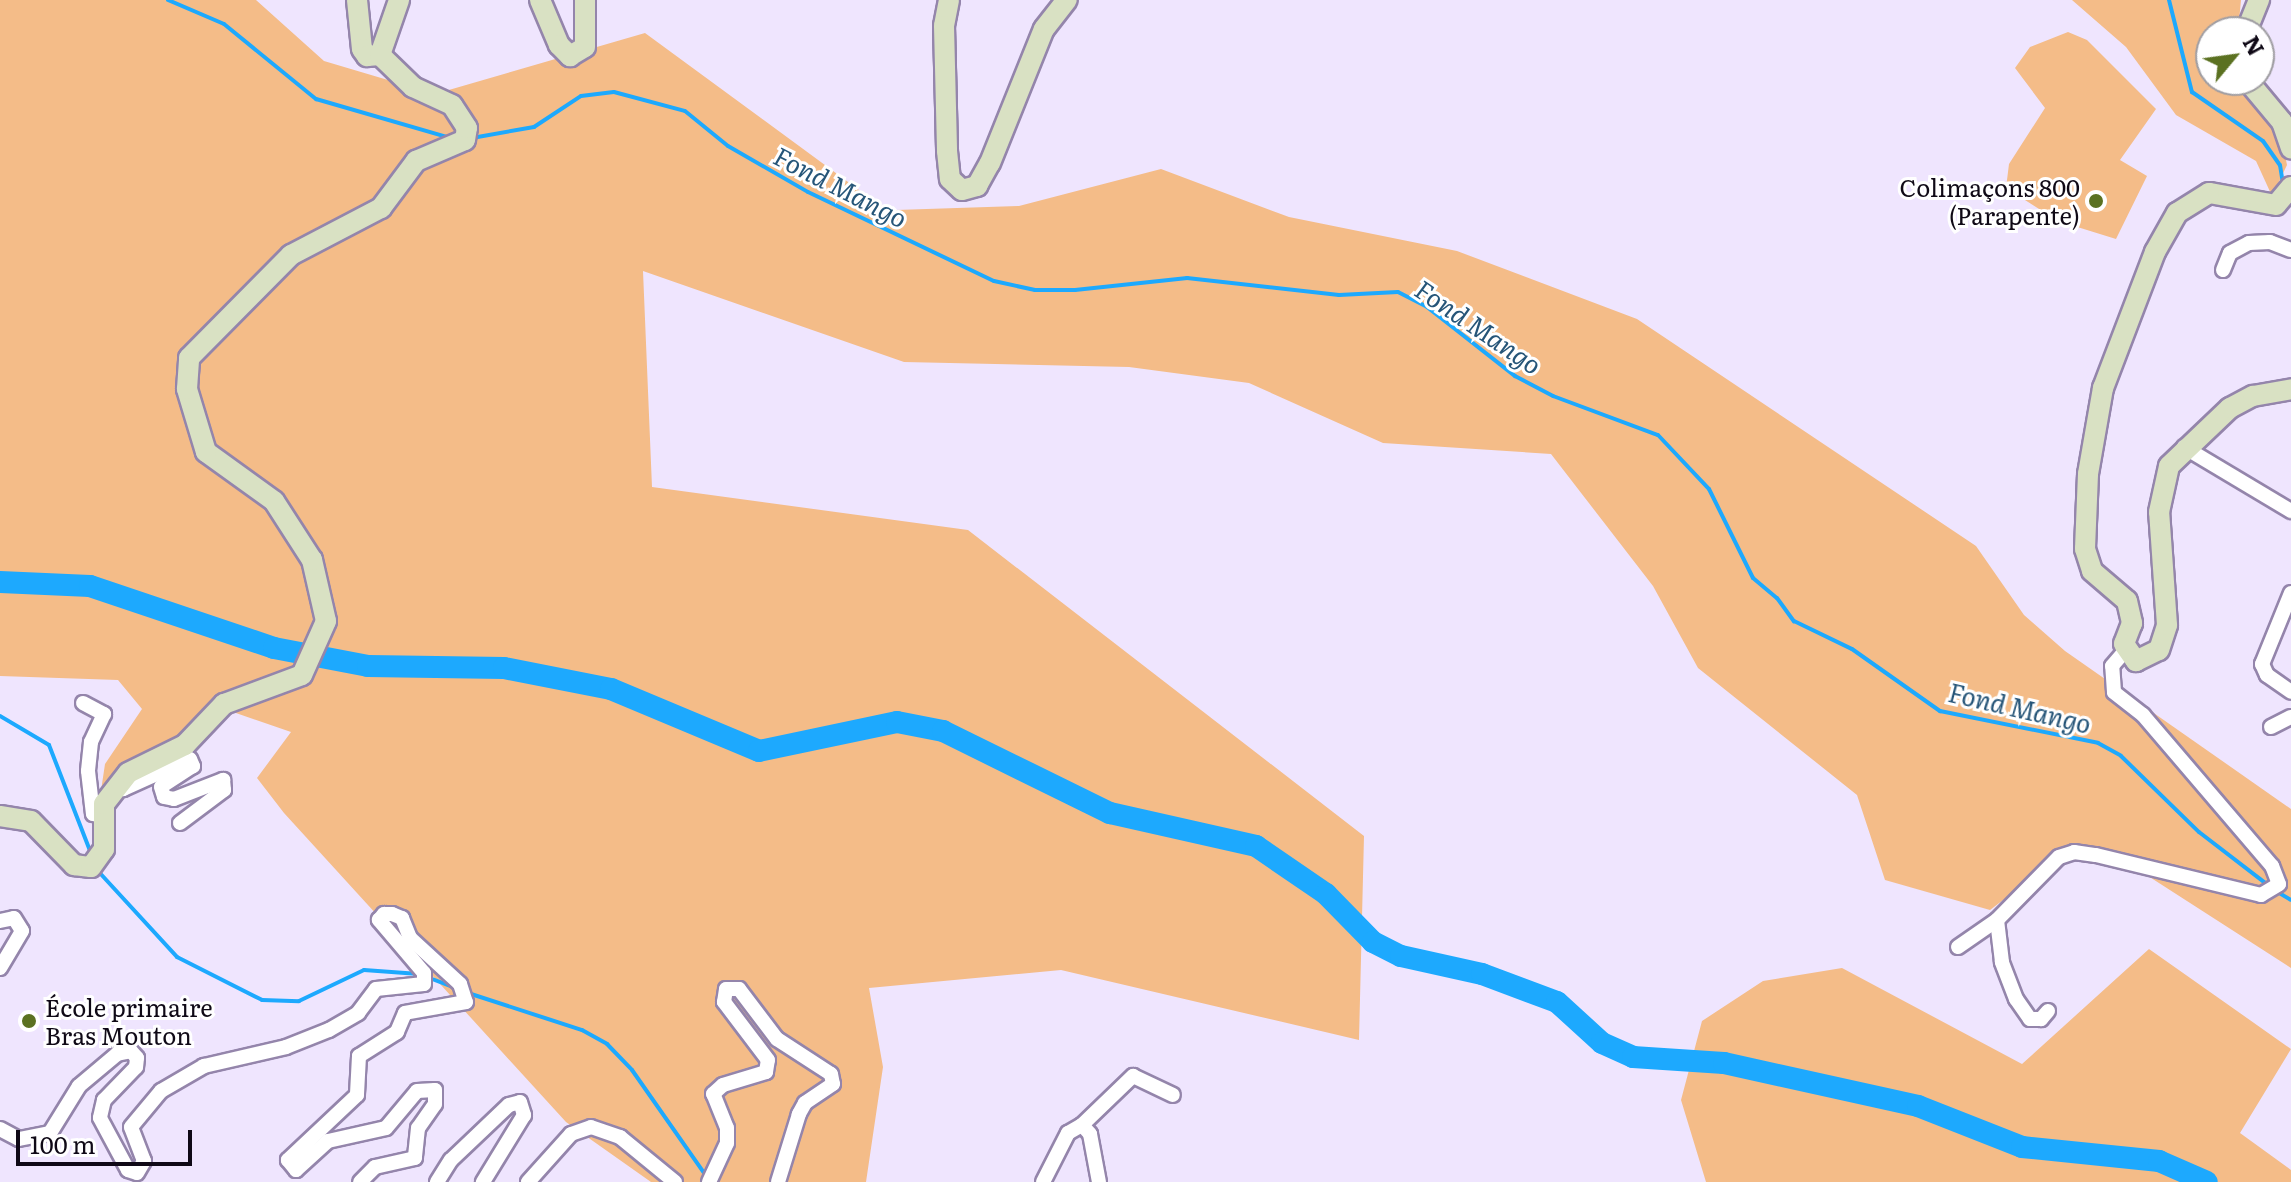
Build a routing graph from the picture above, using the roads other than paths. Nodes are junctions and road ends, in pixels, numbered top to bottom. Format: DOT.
graph roads {
  1 [pos="357,0"];
  2 [pos="399,0"];
  3 [pos="540,0"];
  4 [pos="585,0"];
  5 [pos="949,0"];
  6 [pos="1067,0"];
  7 [pos="380,55"];
  8 [pos="2260,96"];
  9 [pos="2291,148"];
  10 [pos="2289,197"];
  11 [pos="2291,250"];
  12 [pos="2223,270"];
  13 [pos="2291,389"];
  14 [pos="2184,447"];
  15 [pos="2291,511"];
  16 [pos="2291,593"];
  17 [pos="2125,651"];
  18 [pos="2291,692"];
  19 [pos="83,703"];
  20 [pos="2291,717"];
  21 [pos="2271,727"];
  22 [pos="118,783"];
  23 [pos="0,816"];
  24 [pos="102,816"];
  25 [pos="180,823"];
  26 [pos="1997,920"];
  27 [pos="0,921"];
  28 [pos="1958,947"];
  29 [pos="0,968"];
  30 [pos="2048,1011"];
  31 [pos="1173,1095"];
  32 [pos="1082,1125"];
  33 [pos="0,1129"];
  34 [pos="360,1182"];
  35 [pos="437,1182"];
  36 [pos="483,1182"];
  37 [pos="528,1182"];
  38 [pos="675,1182"];
  39 [pos="709,1182"];
  40 [pos="778,1182"];
  41 [pos="1043,1182"];
  42 [pos="1099,1182"];
  1 -- 7 [label="main road"];
  2 -- 7 [label="main road"];
  3 -- 4 [label="main road"];
  5 -- 6 [label="main road"];
  7 -- 22 [label="main road"];
  8 -- 9 [label="main road"];
  10 -- 17 [label="main road"];
  11 -- 12 [label="street"];
  13 -- 14 [label="main road"];
  14 -- 15 [label="street"];
  14 -- 17 [label="main road"];
  16 -- 18 [label="street"];
  17 -- 26 [label="street"];
  19 -- 24 [label="street"];
  20 -- 21 [label="street"];
  22 -- 24 [label="main road"];
  22 -- 25 [label="street"];
  23 -- 24 [label="main road"];
  26 -- 28 [label="street"];
  26 -- 30 [label="street"];
  27 -- 29 [label="street"];
  31 -- 32 [label="street"];
  32 -- 41 [label="street"];
  32 -- 42 [label="street"];
  33 -- 34 [label="street"];
  35 -- 36 [label="street"];
  37 -- 38 [label="street"];
  39 -- 40 [label="street"];
}
